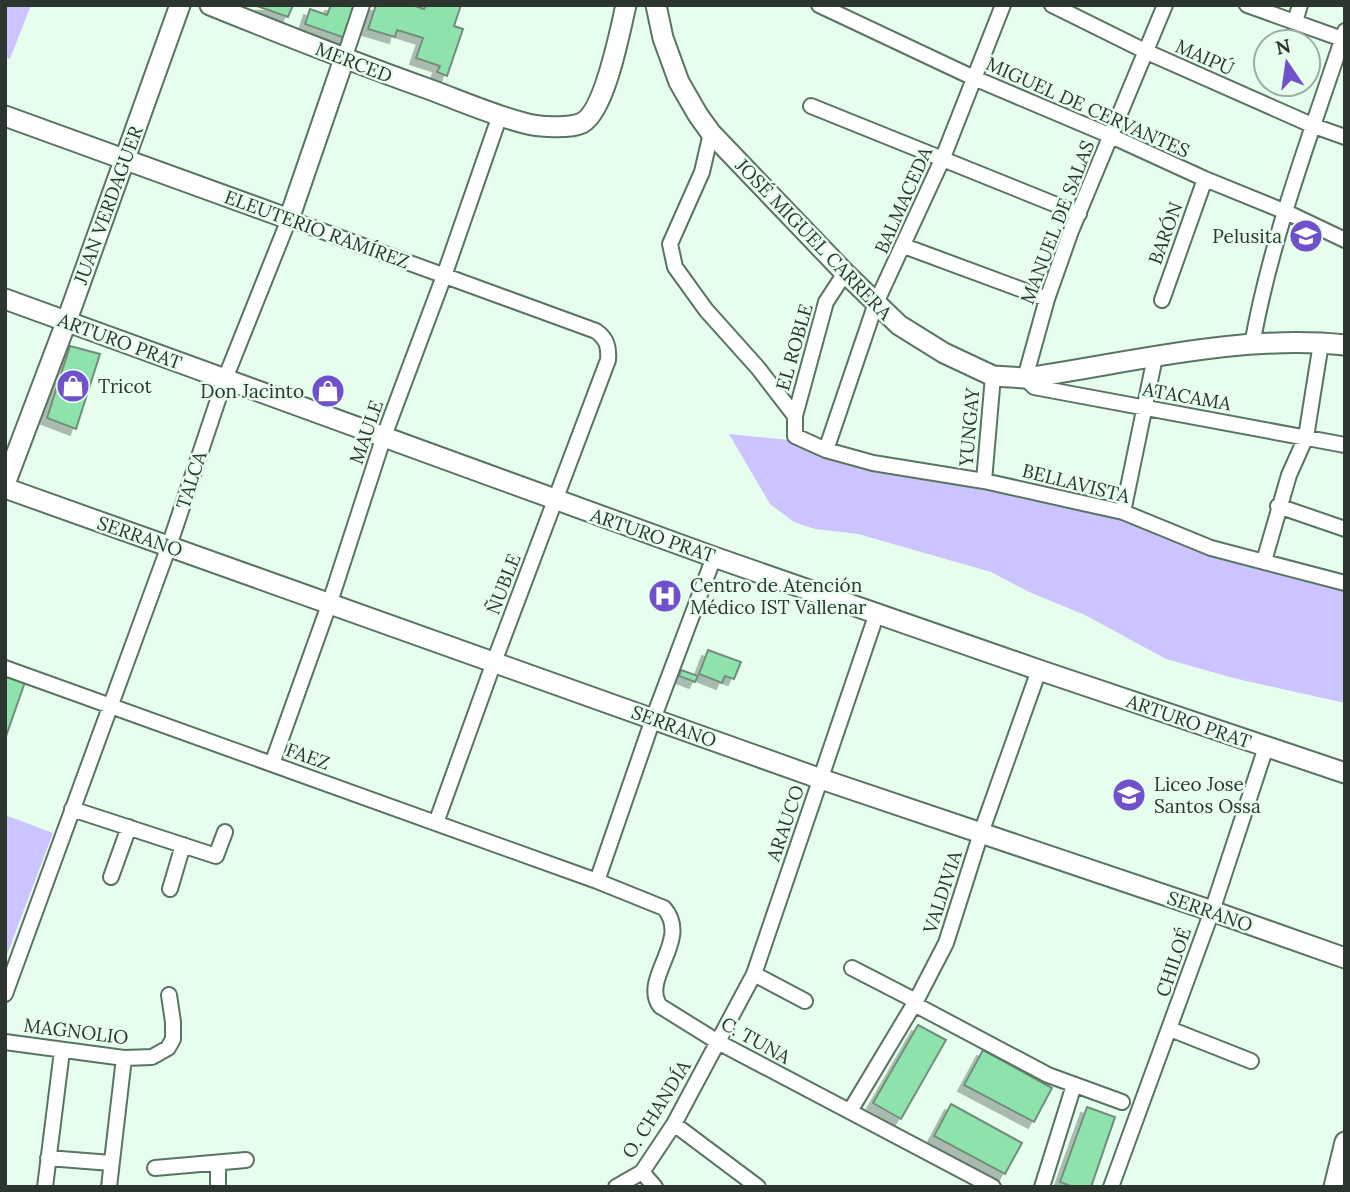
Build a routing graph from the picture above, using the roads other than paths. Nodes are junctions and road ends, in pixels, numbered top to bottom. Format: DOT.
graph roads {
  1 [pos="180,5"];
  2 [pos="210,5"];
  3 [pos="362,5"];
  4 [pos="626,5"];
  5 [pos="656,5"];
  6 [pos="819,5"];
  7 [pos="1003,5"];
  8 [pos="1052,5"];
  9 [pos="1165,5"];
  10 [pos="1247,5"];
  11 [pos="1300,5"];
  12 [pos="1295,22"];
  13 [pos="1344,37"];
  14 [pos="1147,52"];
  15 [pos="344,59"];
  16 [pos="974,78"];
  17 [pos="811,106"];
  18 [pos="500,115"];
  19 [pos="5,116"];
  20 [pos="1314,126"];
  21 [pos="711,133"];
  22 [pos="1111,136"];
  23 [pos="1345,137"];
  24 [pos="124,159"];
  25 [pos="942,160"];
  26 [pos="1205,179"];
  27 [pos="1286,212"];
  28 [pos="1079,214"];
  29 [pos="289,219"];
  30 [pos="1345,240"];
  31 [pos="904,246"];
  32 [pos="845,273"];
  33 [pos="444,276"];
  34 [pos="5,299"];
  35 [pos="1047,299"];
  36 [pos="1162,300"];
  37 [pos="876,303"];
  38 [pos="67,320"];
  39 [pos="1321,343"];
  40 [pos="1252,345"];
  41 [pos="1345,345"];
  42 [pos="1155,357"];
  43 [pos="608,360"];
  44 [pos="993,376"];
  45 [pos="1025,378"];
  46 [pos="225,380"];
  47 [pos="1144,408"];
  48 [pos="795,415"];
  49 [pos="384,436"];
  50 [pos="795,436"];
  51 [pos="1306,437"];
  52 [pos="1345,445"];
  53 [pos="826,450"];
  54 [pos="984,481"];
  55 [pos="5,486"];
  56 [pos="555,500"];
  57 [pos="1278,506"];
  58 [pos="1123,512"];
  59 [pos="1345,529"];
  60 [pos="169,546"];
  61 [pos="714,557"];
  62 [pos="1264,561"];
  63 [pos="1345,583"];
  64 [pos="330,603"];
  65 [pos="877,612"];
  66 [pos="494,662"];
  67 [pos="5,668"];
  68 [pos="1039,670"];
  69 [pos="111,706"];
  70 [pos="653,719"];
  71 [pos="1266,747"];
  72 [pos="272,764"];
  73 [pos="1345,773"];
  74 [pos="821,779"];
  75 [pos="72,809"];
  76 [pos="436,823"];
  77 [pos="129,827"];
  78 [pos="225,832"];
  79 [pos="981,833"];
  80 [pos="183,845"];
  81 [pos="111,877"];
  82 [pos="597,881"];
  83 [pos="170,889"];
  84 [pos="1212,911"];
  85 [pos="1345,958"];
  86 [pos="852,968"];
  87 [pos="754,974"];
  88 [pos="5,994"];
  89 [pos="169,995"];
  90 [pos="805,1001"];
  91 [pos="915,1002"];
  92 [pos="1170,1029"];
  93 [pos="5,1042"];
  94 [pos="719,1042"];
  95 [pos="62,1051"];
  96 [pos="124,1058"];
  97 [pos="1251,1061"];
  98 [pos="1074,1085"];
  99 [pos="1122,1102"];
  100 [pos="850,1111"];
  101 [pos="674,1124"];
  102 [pos="1345,1142"];
  103 [pos="48,1158"];
  104 [pos="246,1160"];
  105 [pos="111,1163"];
  106 [pos="218,1164"];
  107 [pos="155,1168"];
  108 [pos="642,1171"];
  109 [pos="45,1187"];
  110 [pos="109,1187"];
  111 [pos="218,1187"];
  112 [pos="616,1187"];
  113 [pos="655,1187"];
  114 [pos="758,1187"];
  115 [pos="993,1187"];
  116 [pos="1042,1187"];
  117 [pos="1111,1187"];
  118 [pos="1334,1187"];
  1 -- 24 [label="main road, JUAN VERDAGUER"];
  2 -- 15 [label="main road, MERCED"];
  3 -- 15 [label="street, TALCA"];
  4 -- 18 [label="main road"];
  5 -- 21 [label="main road, JOSÉ MIGUEL CARRERA"];
  6 -- 16 [label="street, MIGUEL DE CERVANTES"];
  7 -- 16 [label="street, BALMACEDA"];
  8 -- 14 [label="street, MAIPÚ"];
  9 -- 14 [label="street, MANUEL DE SALAS"];
  10 -- 12 [label="street"];
  11 -- 12 [label="street"];
  12 -- 13 [label="street"];
  13 -- 20 [label="street"];
  14 -- 20 [label="street, MAIPÚ"];
  14 -- 22 [label="street, MANUEL DE SALAS"];
  15 -- 18 [label="main road, MERCED"];
  15 -- 29 [label="main road, TALCA"];
  16 -- 22 [label="street, MIGUEL DE CERVANTES"];
  16 -- 25 [label="street, BALMACEDA"];
  17 -- 25 [label="street"];
  18 -- 33 [label="street, MAULE"];
  19 -- 24 [label="main road, ELEUTERIO RAMÍREZ"];
  20 -- 23 [label="street, MAIPÚ"];
  20 -- 27 [label="street"];
  21 -- 32 [label="main road, JOSÉ MIGUEL CARRERA"];
  21 -- 48 [label="street"];
  22 -- 26 [label="street, MIGUEL DE CERVANTES"];
  22 -- 28 [label="street, MANUEL DE SALAS"];
  24 -- 29 [label="main road, ELEUTERIO RAMÍREZ"];
  24 -- 38 [label="main road, JUAN VERDAGUER"];
  25 -- 28 [label="street"];
  25 -- 31 [label="street, BALMACEDA"];
  26 -- 27 [label="street, MIGUEL DE CERVANTES"];
  26 -- 36 [label="street, BARÓN"];
  27 -- 30 [label="street, MIGUEL DE CERVANTES"];
  27 -- 40 [label="street"];
  28 -- 35 [label="street, MANUEL DE SALAS"];
  29 -- 33 [label="street, ELEUTERIO RAMÍREZ"];
  29 -- 46 [label="street, TALCA"];
  31 -- 35 [label="street"];
  31 -- 37 [label="street, BALMACEDA"];
  32 -- 37 [label="main road, JOSÉ MIGUEL CARRERA"];
  32 -- 48 [label="street, EL ROBLE"];
  33 -- 43 [label="street, ELEUTERIO RAMÍREZ"];
  33 -- 49 [label="street, MAULE"];
  34 -- 38 [label="main road, ARTURO PRAT"];
  35 -- 45 [label="street, MANUEL DE SALAS"];
  37 -- 44 [label="main road, JOSÉ MIGUEL CARRERA"];
  37 -- 53 [label="street, BALMACEDA"];
  38 -- 46 [label="main road, ARTURO PRAT"];
  38 -- 55 [label="main road, JUAN VERDAGUER"];
  39 -- 40 [label="main road, JOSÉ MIGUEL CARRERA"];
  39 -- 41 [label="main road, JOSÉ MIGUEL CARRERA"];
  39 -- 51 [label="street"];
  40 -- 42 [label="main road, JOSÉ MIGUEL CARRERA"];
  42 -- 45 [label="main road, JOSÉ MIGUEL CARRERA"];
  42 -- 47 [label="street"];
  43 -- 56 [label="street, ÑUBLE"];
  44 -- 45 [label="main road, JOSÉ MIGUEL CARRERA"];
  44 -- 54 [label="street, YUNGAY"];
  45 -- 47 [label="street, ATACAMA"];
  46 -- 49 [label="main road, ARTURO PRAT"];
  46 -- 60 [label="street, TALCA"];
  47 -- 51 [label="street, ATACAMA"];
  47 -- 58 [label="street"];
  48 -- 50 [label="street, EL ROBLE"];
  49 -- 56 [label="main road, ARTURO PRAT"];
  49 -- 64 [label="street, MAULE"];
  50 -- 53 [label="street, BELLAVISTA"];
  51 -- 52 [label="street, ATACAMA"];
  51 -- 57 [label="street"];
  53 -- 54 [label="street, BELLAVISTA"];
  54 -- 58 [label="street, BELLAVISTA"];
  55 -- 60 [label="main road, SERRANO"];
  56 -- 61 [label="main road, ARTURO PRAT"];
  56 -- 66 [label="street, ÑUBLE"];
  57 -- 59 [label="street"];
  57 -- 62 [label="street"];
  58 -- 62 [label="street, BELLAVISTA"];
  60 -- 64 [label="main road, SERRANO"];
  60 -- 69 [label="street, TALCA"];
  61 -- 65 [label="main road, ARTURO PRAT"];
  61 -- 70 [label="street"];
  62 -- 63 [label="street, BELLAVISTA"];
  64 -- 66 [label="main road, SERRANO"];
  64 -- 72 [label="street, MAULE"];
  65 -- 68 [label="main road, ARTURO PRAT"];
  65 -- 74 [label="street, ARAUCO"];
  66 -- 70 [label="main road, SERRANO"];
  66 -- 76 [label="street, ÑUBLE"];
  67 -- 69 [label="street, FAEZ"];
  68 -- 71 [label="main road, ARTURO PRAT"];
  68 -- 79 [label="street, VALDIVIA"];
  69 -- 72 [label="street, FAEZ"];
  69 -- 75 [label="street, TALCA"];
  70 -- 74 [label="main road, SERRANO"];
  70 -- 82 [label="street"];
  71 -- 73 [label="main road, ARTURO PRAT"];
  71 -- 84 [label="street, CHILOÉ"];
  72 -- 76 [label="street, FAEZ"];
  74 -- 79 [label="main road, SERRANO"];
  74 -- 87 [label="street, ARAUCO"];
  75 -- 77 [label="street"];
  75 -- 88 [label="street, TALCA"];
  76 -- 82 [label="street, FAEZ"];
  77 -- 80 [label="street"];
  77 -- 81 [label="street"];
  78 -- 80 [label="street"];
  79 -- 84 [label="main road, SERRANO"];
  79 -- 91 [label="street, VALDIVIA"];
  80 -- 83 [label="street"];
  82 -- 94 [label="street, C. TUNA"];
  84 -- 85 [label="main road, SERRANO"];
  84 -- 92 [label="street, CHILOÉ"];
  86 -- 91 [label="street"];
  87 -- 90 [label="street"];
  87 -- 94 [label="street, ARAUCO"];
  89 -- 96 [label="street, MAGNOLIO"];
  91 -- 98 [label="street"];
  91 -- 100 [label="street, VALDIVIA"];
  92 -- 97 [label="street"];
  92 -- 117 [label="street, CHILOÉ"];
  93 -- 95 [label="street, MAGNOLIO"];
  94 -- 100 [label="street, C. TUNA"];
  94 -- 101 [label="street, O. CHANDÍA"];
  95 -- 96 [label="street, MAGNOLIO"];
  95 -- 103 [label="street"];
  96 -- 105 [label="street"];
  98 -- 99 [label="street"];
  98 -- 116 [label="street"];
  100 -- 115 [label="street, C. TUNA"];
  101 -- 108 [label="street, O. CHANDÍA"];
  101 -- 114 [label="street"];
  102 -- 118 [label="main road"];
  103 -- 105 [label="street"];
  103 -- 109 [label="street"];
  104 -- 106 [label="street"];
  105 -- 110 [label="street"];
  106 -- 107 [label="street"];
  106 -- 111 [label="street"];
  108 -- 112 [label="street, O. CHANDÍA"];
  108 -- 113 [label="street"];
}
